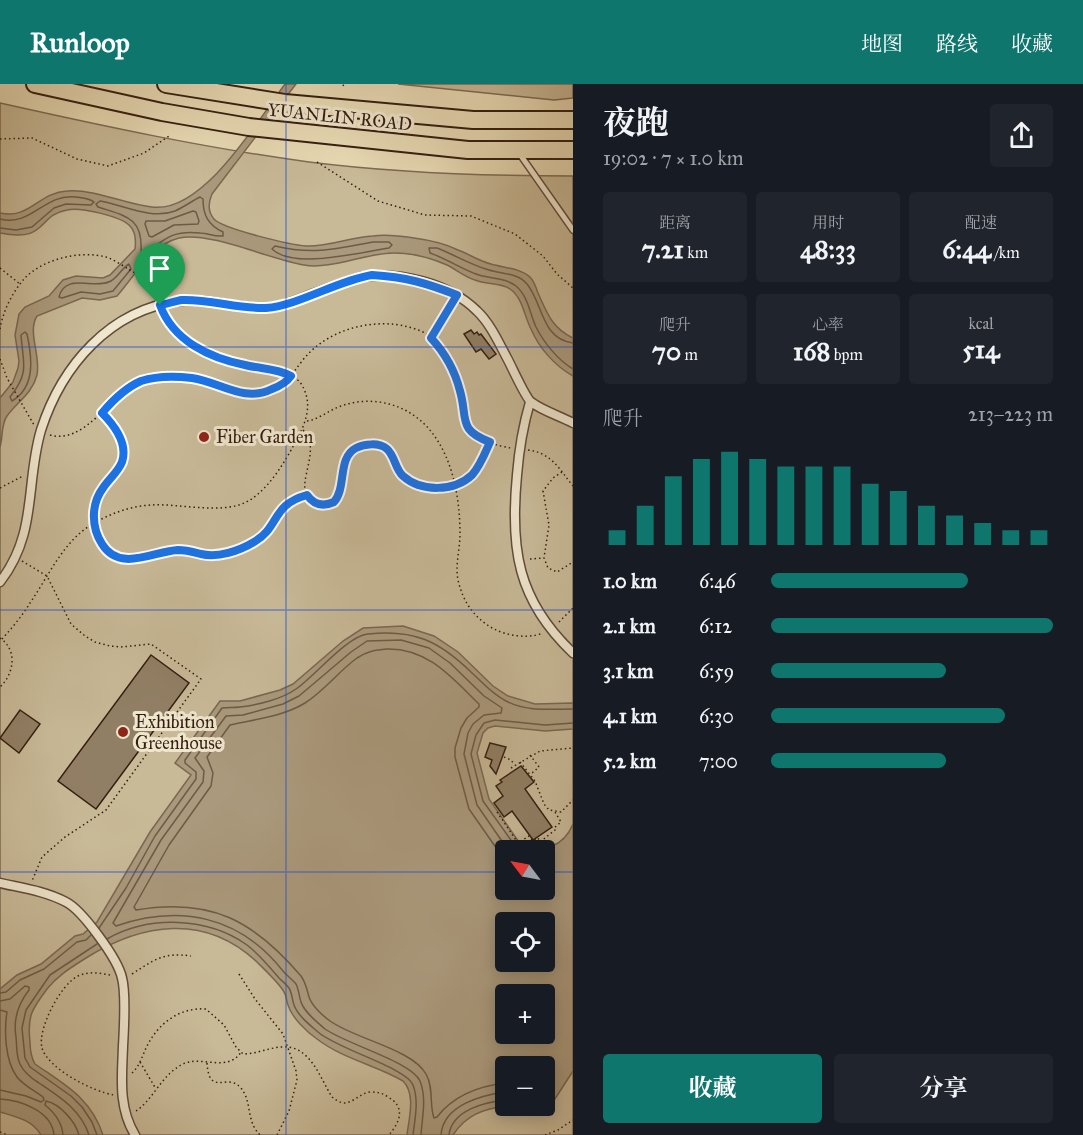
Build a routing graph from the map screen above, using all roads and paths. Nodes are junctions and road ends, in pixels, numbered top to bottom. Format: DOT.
graph roads {
  1 [pos="35,84"];
  2 [pos="166,84"];
  3 [pos="573,120"];
  4 [pos="169,136"];
  5 [pos="0,139"];
  6 [pos="517,150"];
  7 [pos="573,150"];
  8 [pos="317,162"];
  9 [pos="570,220"];
  10 [pos="573,230"];
  11 [pos="0,268"];
  12 [pos="20,284"];
  13 [pos="573,288"];
  14 [pos="457,295"];
  15 [pos="160,305"];
  16 [pos="0,329"];
  17 [pos="431,338"];
  18 [pos="0,359"];
  19 [pos="291,376"];
  20 [pos="530,402"];
  21 [pos="102,413"];
  22 [pos="306,420"];
  23 [pos="573,423"];
  24 [pos="302,430"];
  25 [pos="41,432"];
  26 [pos="490,442"];
  27 [pos="519,449"];
  28 [pos="562,471"];
  29 [pos="34,474"];
  30 [pos="455,484"];
  31 [pos="573,486"];
  32 [pos="0,488"];
  33 [pos="307,495"];
  34 [pos="95,523"];
  35 [pos="16,556"];
  36 [pos="544,558"];
  37 [pos="517,560"];
  38 [pos="573,562"];
  39 [pos="46,576"];
  40 [pos="0,582"];
  41 [pos="573,608"];
  42 [pos="551,628"];
  43 [pos="1,639"];
  44 [pos="573,653"];
  45 [pos="0,687"];
  46 [pos="573,748"];
  47 [pos="530,755"];
  48 [pos="504,757"];
  49 [pos="520,762"];
  50 [pos="515,765"];
  51 [pos="511,768"];
  52 [pos="530,774"];
  53 [pos="572,801"];
  54 [pos="497,812"];
  55 [pos="555,812"];
  56 [pos="0,883"];
  57 [pos="27,890"];
  58 [pos="191,956"];
  59 [pos="239,974"];
  60 [pos="123,978"];
  61 [pos="288,1047"];
  62 [pos="241,1052"];
  63 [pos="140,1062"];
  64 [pos="207,1063"];
  65 [pos="121,1078"];
  66 [pos="156,1089"];
  67 [pos="122,1095"];
  68 [pos="127,1116"];
  69 [pos="573,1120"];
  70 [pos="0,1132"];
  71 [pos="8,1135"];
  72 [pos="135,1135"];
  73 [pos="260,1135"];
  74 [pos="278,1135"];
  75 [pos="389,1135"];
  76 [pos="545,1135"];
  1 -- 6 [label="main road, YUANLIN ROAD"];
  2 -- 3 [label="main road, YUANLIN ROAD"];
  4 -- 5 [label="path"];
  6 -- 7 [label="main road, YUANLIN ROAD"];
  6 -- 9 [label="lane"];
  8 -- 13 [label="path"];
  9 -- 10 [label="lane"];
  11 -- 12 [label="path"];
  12 -- 15 [label="path"];
  12 -- 16 [label="path"];
  14 -- 15 [label="street"];
  14 -- 17 [label="path"];
  14 -- 20 [label="street"];
  15 -- 19 [label="path"];
  15 -- 25 [label="street"];
  17 -- 19 [label="path"];
  17 -- 26 [label="path"];
  18 -- 25 [label="path"];
  19 -- 21 [label="path"];
  19 -- 22 [label="path"];
  20 -- 23 [label="street"];
  20 -- 27 [label="street"];
  21 -- 25 [label="path"];
  21 -- 34 [label="path"];
  22 -- 24 [label="path"];
  22 -- 30 [label="path"];
  24 -- 33 [label="path"];
  24 -- 34 [label="path"];
  25 -- 29 [label="street"];
  26 -- 27 [label="path"];
  26 -- 30 [label="path"];
  27 -- 28 [label="path"];
  27 -- 37 [label="street"];
  28 -- 31 [label="path"];
  28 -- 36 [label="path"];
  29 -- 32 [label="path"];
  29 -- 35 [label="street"];
  30 -- 33 [label="path"];
  30 -- 42 [label="path"];
  33 -- 34 [label="path"];
  34 -- 39 [label="path"];
  35 -- 39 [label="path"];
  35 -- 40 [label="street"];
  36 -- 37 [label="path"];
  36 -- 38 [label="path"];
  37 -- 42 [label="street"];
  39 -- 43 [label="path"];
  39 -- 57 [label="path"];
  41 -- 42 [label="path"];
  42 -- 44 [label="street"];
  43 -- 45 [label="path"];
  46 -- 47 [label="path"];
  47 -- 49 [label="path"];
  47 -- 52 [label="path"];
  48 -- 50 [label="path"];
  49 -- 50 [label="path"];
  49 -- 52 [label="path"];
  50 -- 51 [label="path"];
  52 -- 55 [label="path"];
  53 -- 55 [label="path"];
  54 -- 55 [label="path"];
  56 -- 57 [label="street"];
  57 -- 60 [label="street"];
  58 -- 60 [label="path"];
  59 -- 61 [label="path"];
  60 -- 65 [label="street"];
  60 -- 67 [label="path"];
  61 -- 62 [label="path"];
  61 -- 74 [label="path"];
  61 -- 75 [label="path"];
  62 -- 63 [label="path"];
  62 -- 64 [label="path"];
  63 -- 65 [label="path"];
  63 -- 66 [label="path"];
  64 -- 66 [label="path"];
  64 -- 73 [label="path"];
  65 -- 67 [label="street"];
  66 -- 68 [label="path"];
  67 -- 68 [label="street"];
  68 -- 72 [label="street"];
  69 -- 76 [label="path"];
  70 -- 71 [label="path"];
}
